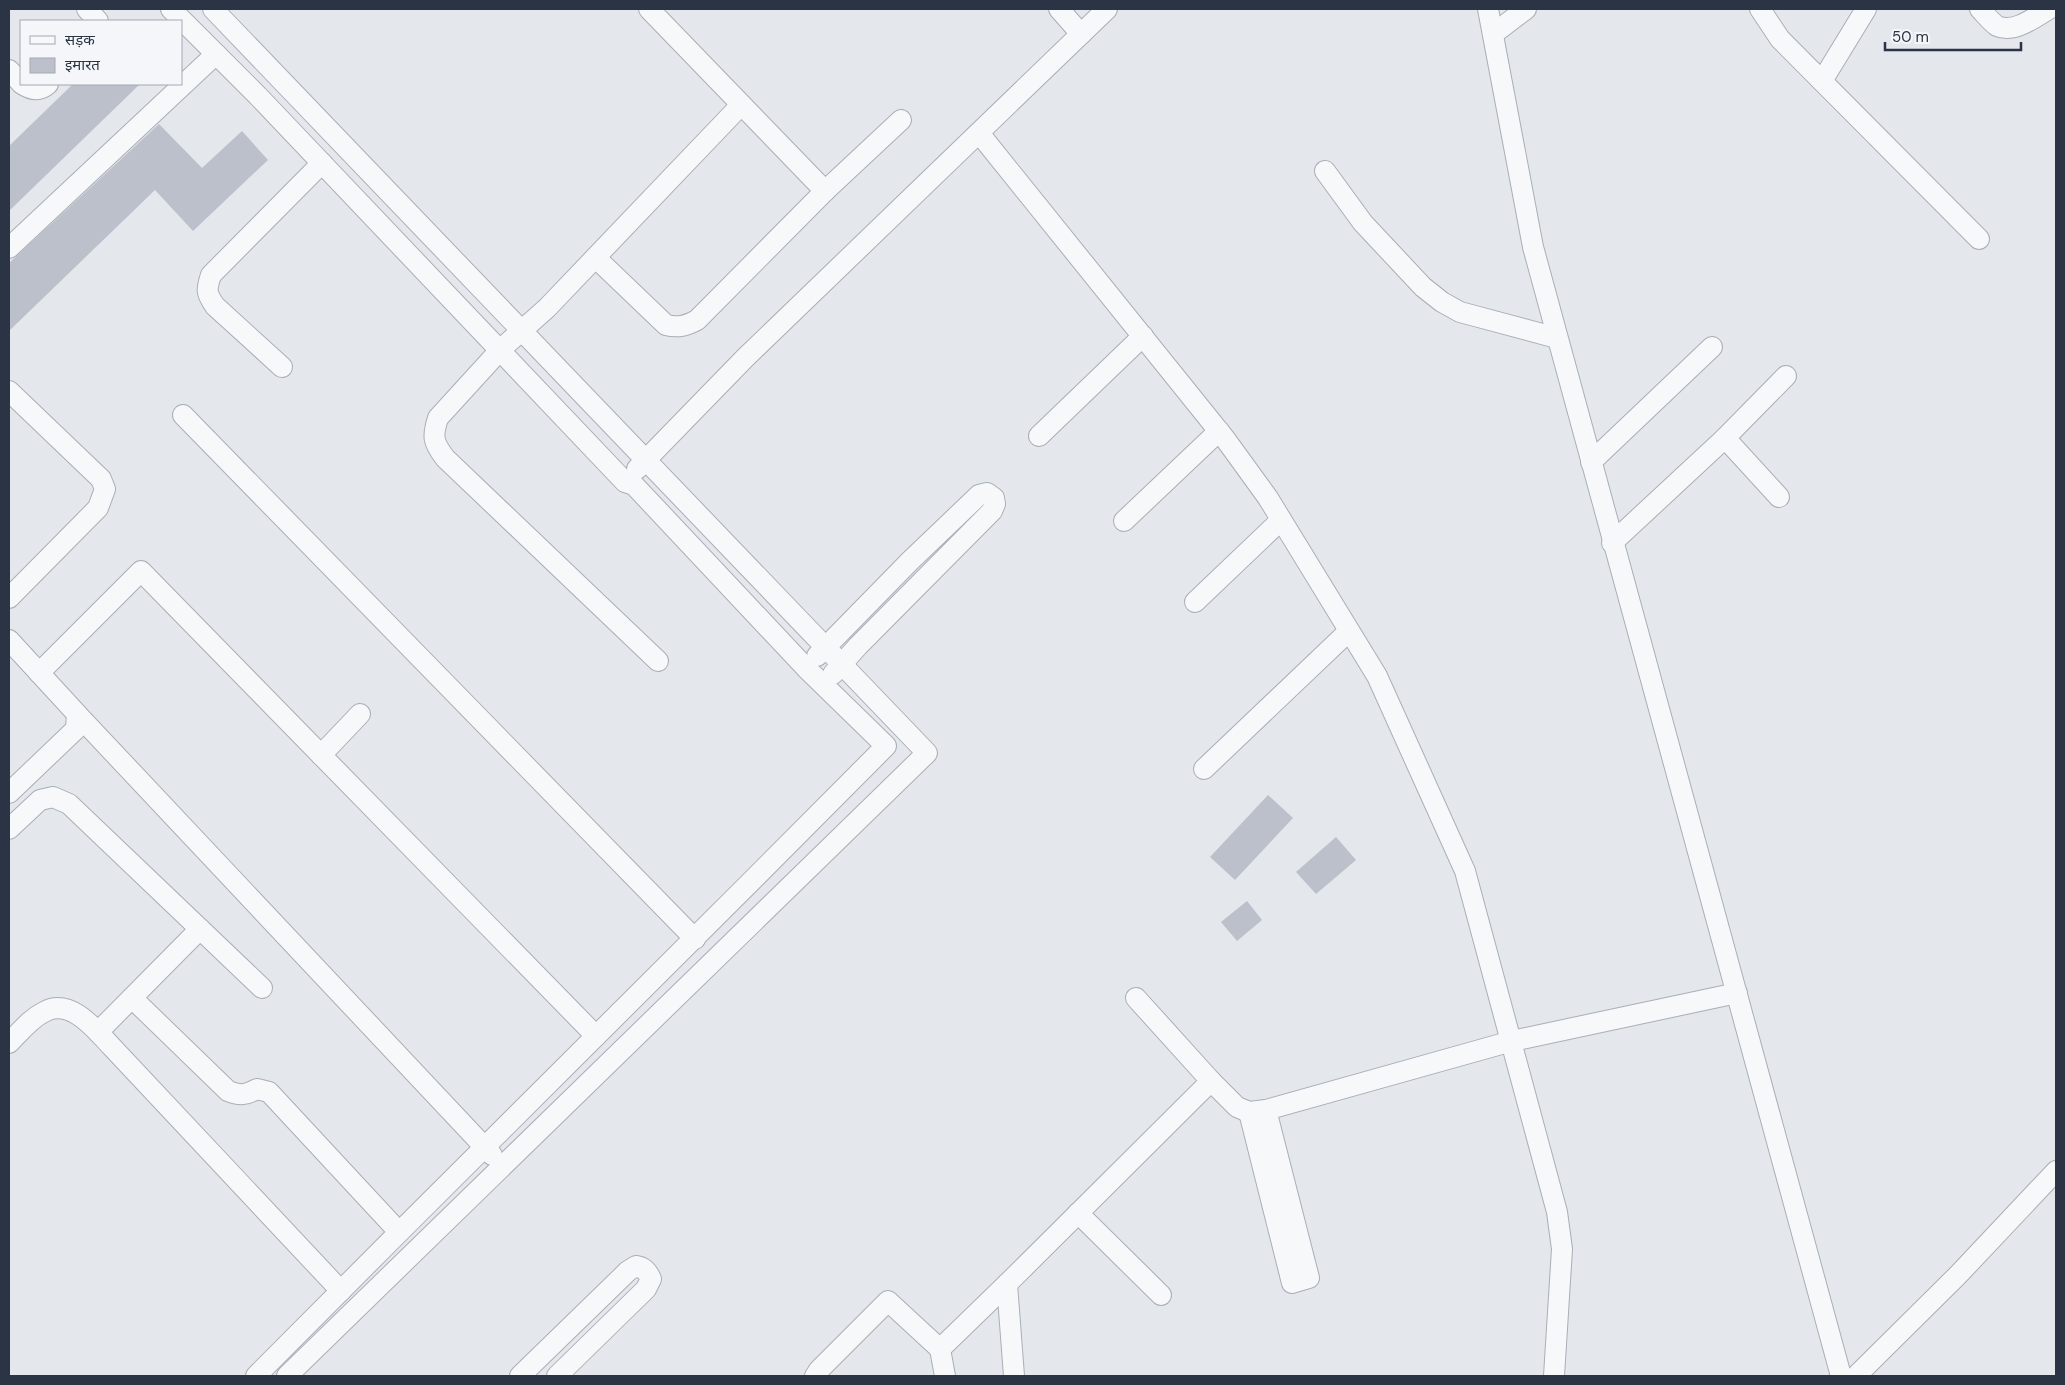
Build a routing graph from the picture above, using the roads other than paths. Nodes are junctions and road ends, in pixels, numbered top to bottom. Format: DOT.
graph roads {
  1 [pos="87,9"];
  2 [pos="170,9"];
  3 [pos="213,9"];
  4 [pos="649,9"];
  5 [pos="1059,9"];
  6 [pos="1107,9"];
  7 [pos="1488,9"];
  8 [pos="1526,9"];
  9 [pos="1760,9"];
  10 [pos="1866,9"];
  11 [pos="1980,9"];
  12 [pos="2049,9"];
  13 [pos="97,20"];
  14 [pos="181,20"];
  15 [pos="182,21"];
  16 [pos="1081,34"];
  17 [pos="1493,34"];
  18 [pos="216,54"];
  19 [pos="9,70"];
  20 [pos="20,81"];
  21 [pos="1822,81"];
  22 [pos="25,85"];
  23 [pos="46,85"];
  24 [pos="741,105"];
  25 [pos="901,120"];
  26 [pos="979,133"];
  27 [pos="322,163"];
  28 [pos="1325,171"];
  29 [pos="826,191"];
  30 [pos="1979,239"];
  31 [pos="9,248"];
  32 [pos="596,258"];
  33 [pos="522,331"];
  34 [pos="1143,336"];
  35 [pos="1557,338"];
  36 [pos="1712,347"];
  37 [pos="501,349"];
  38 [pos="282,367"];
  39 [pos="1786,376"];
  40 [pos="9,391"];
  41 [pos="183,415"];
  42 [pos="1219,431"];
  43 [pos="1040,436"];
  44 [pos="1725,438"];
  45 [pos="646,460"];
  46 [pos="1591,462"];
  47 [pos="625,482"];
  48 [pos="1779,497"];
  49 [pos="1124,520"];
  50 [pos="1281,520"];
  51 [pos="1612,543"];
  52 [pos="9,598"];
  53 [pos="1195,602"];
  54 [pos="1349,631"];
  55 [pos="9,640"];
  56 [pos="826,647"];
  57 [pos="658,661"];
  58 [pos="842,664"];
  59 [pos="806,668"];
  60 [pos="39,674"];
  61 [pos="823,685"];
  62 [pos="77,714"];
  63 [pos="360,714"];
  64 [pos="321,755"];
  65 [pos="1204,769"];
  66 [pos="9,793"];
  67 [pos="9,829"];
  68 [pos="200,930"];
  69 [pos="695,939"];
  70 [pos="262,988"];
  71 [pos="1737,993"];
  72 [pos="132,998"];
  73 [pos="1136,998"];
  74 [pos="98,1032"];
  75 [pos="596,1036"];
  76 [pos="1512,1041"];
  77 [pos="9,1043"];
  78 [pos="1211,1081"];
  79 [pos="1258,1111"];
  80 [pos="483,1147"];
  81 [pos="502,1166"];
  82 [pos="2056,1171"];
  83 [pos="1078,1214"];
  84 [pos="399,1232"];
  85 [pos="1007,1284"];
  86 [pos="341,1291"];
  87 [pos="1161,1295"];
  88 [pos="940,1349"];
  89 [pos="256,1376"];
  90 [pos="287,1376"];
  91 [pos="520,1376"];
  92 [pos="557,1376"];
  93 [pos="815,1376"];
  94 [pos="945,1376"];
  95 [pos="1014,1376"];
  96 [pos="1554,1376"];
  97 [pos="1841,1376"];
  98 [pos="1856,1376"];
  1 -- 13 [label="street"];
  2 -- 14 [label="street"];
  3 -- 33 [label="street"];
  4 -- 24 [label="street"];
  5 -- 16 [label="street"];
  6 -- 16 [label="street"];
  7 -- 17 [label="street"];
  8 -- 17 [label="street"];
  9 -- 21 [label="street"];
  10 -- 21 [label="street"];
  11 -- 12 [label="street"];
  15 -- 18 [label="street"];
  16 -- 26 [label="street"];
  17 -- 35 [label="street"];
  18 -- 27 [label="street"];
  18 -- 31 [label="street"];
  19 -- 20 [label="street"];
  21 -- 30 [label="street"];
  22 -- 23 [label="street"];
  24 -- 29 [label="street"];
  24 -- 32 [label="street"];
  25 -- 29 [label="street"];
  26 -- 34 [label="street"];
  26 -- 45 [label="street"];
  27 -- 37 [label="street"];
  27 -- 38 [label="street"];
  28 -- 35 [label="street"];
  29 -- 32 [label="street"];
  32 -- 33 [label="street"];
  33 -- 37 [label="street"];
  33 -- 45 [label="street"];
  34 -- 42 [label="street"];
  34 -- 43 [label="street"];
  35 -- 46 [label="street"];
  36 -- 46 [label="street"];
  37 -- 47 [label="street"];
  37 -- 57 [label="street"];
  39 -- 44 [label="street"];
  40 -- 52 [label="street"];
  41 -- 69 [label="street"];
  42 -- 49 [label="street"];
  42 -- 50 [label="street"];
  44 -- 48 [label="street"];
  44 -- 51 [label="street"];
  45 -- 47 [label="street"];
  45 -- 56 [label="street"];
  46 -- 51 [label="street"];
  47 -- 59 [label="street"];
  50 -- 53 [label="street"];
  50 -- 54 [label="street"];
  51 -- 71 [label="street"];
  54 -- 65 [label="street"];
  54 -- 76 [label="street"];
  55 -- 60 [label="street"];
  56 -- 58 [label="street"];
  56 -- 58 [label="street"];
  56 -- 59 [label="street"];
  58 -- 61 [label="street"];
  58 -- 81 [label="street"];
  59 -- 61 [label="street"];
  60 -- 62 [label="street"];
  60 -- 64 [label="street"];
  61 -- 69 [label="street"];
  62 -- 66 [label="street"];
  62 -- 80 [label="street"];
  63 -- 64 [label="street"];
  64 -- 75 [label="street"];
  67 -- 68 [label="street"];
  68 -- 70 [label="street"];
  68 -- 72 [label="street"];
  69 -- 75 [label="street"];
  71 -- 76 [label="street"];
  71 -- 97 [label="street"];
  72 -- 74 [label="street"];
  72 -- 84 [label="street"];
  73 -- 78 [label="street"];
  74 -- 77 [label="street"];
  74 -- 86 [label="street"];
  75 -- 80 [label="street"];
  76 -- 79 [label="street"];
  76 -- 96 [label="street"];
  78 -- 79 [label="street"];
  78 -- 83 [label="street"];
  79 -- 79 [label="street"];
  80 -- 81 [label="street"];
  80 -- 84 [label="street"];
  81 -- 90 [label="street"];
  82 -- 98 [label="street"];
  83 -- 85 [label="street"];
  83 -- 87 [label="street"];
  84 -- 86 [label="street"];
  85 -- 88 [label="street"];
  85 -- 95 [label="street"];
  86 -- 89 [label="street"];
  88 -- 93 [label="street"];
  88 -- 94 [label="street"];
  91 -- 92 [label="street"];
}
